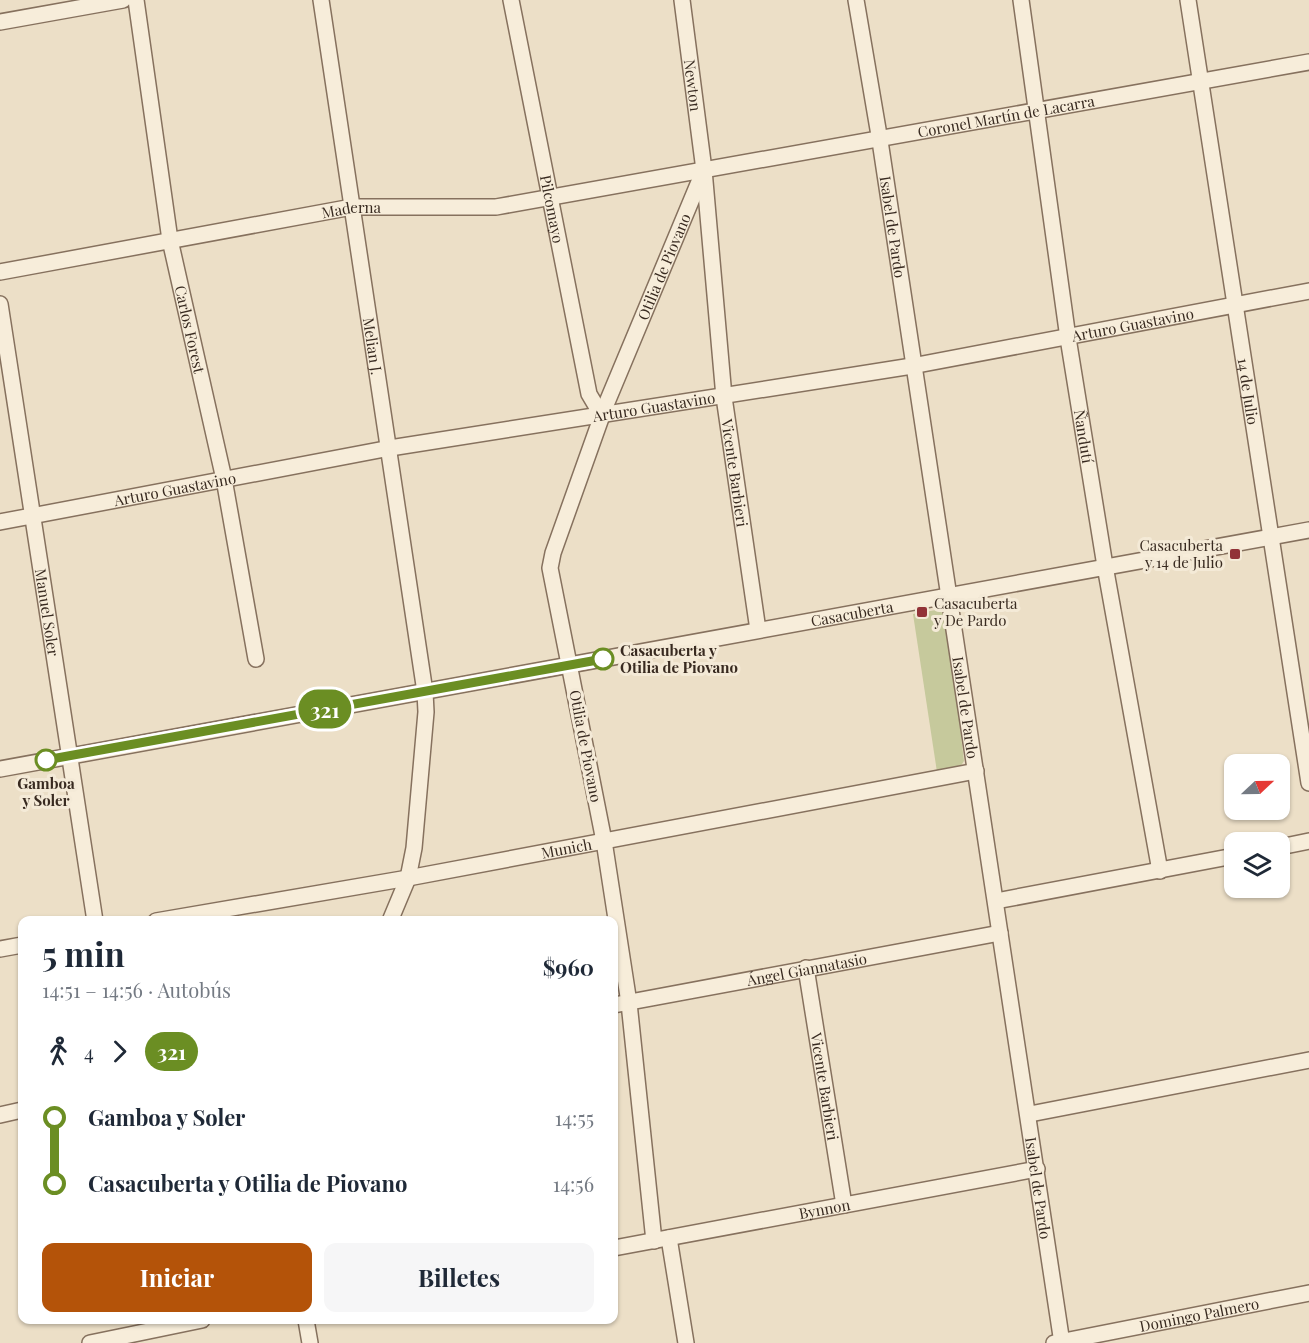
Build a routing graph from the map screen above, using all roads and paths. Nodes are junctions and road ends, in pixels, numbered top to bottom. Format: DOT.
graph roads {
  1 [pos="123,0"];
  2 [pos="136,0"];
  3 [pos="321,0"];
  4 [pos="511,0"];
  5 [pos="682,0"];
  6 [pos="856,0"];
  7 [pos="1021,0"];
  8 [pos="1188,0"];
  9 [pos="0,22"];
  10 [pos="1309,63"];
  11 [pos="1201,82"];
  12 [pos="1036,110"];
  13 [pos="880,141"];
  14 [pos="704,170"];
  15 [pos="550,198"];
  16 [pos="352,207"];
  17 [pos="170,240"];
  18 [pos="0,272"];
  19 [pos="1309,291"];
  20 [pos="0,304"];
  21 [pos="1235,305"];
  22 [pos="1068,338"];
  23 [pos="912,366"];
  24 [pos="724,397"];
  25 [pos="602,416"];
  26 [pos="390,448"];
  27 [pos="224,478"];
  28 [pos="31,516"];
  29 [pos="0,522"];
  30 [pos="1309,530"];
  31 [pos="1271,537"];
  32 [pos="1105,566"];
  33 [pos="948,596"];
  34 [pos="758,630"];
  35 [pos="256,659"];
  36 [pos="571,665"];
  37 [pos="425,692"];
  38 [pos="71,756"];
  39 [pos="0,769"];
  40 [pos="975,771"];
  41 [pos="1309,783"];
  42 [pos="604,841"];
  43 [pos="1309,841"];
  44 [pos="1290,845"];
  45 [pos="1224,858"];
  46 [pos="1160,871"];
  47 [pos="408,878"];
  48 [pos="996,901"];
  49 [pos="94,916"];
  50 [pos="185,916"];
  51 [pos="392,916"];
  52 [pos="616,916"];
  53 [pos="618,932"];
  54 [pos="1000,933"];
  55 [pos="18,946"];
  56 [pos="0,949"];
  57 [pos="806,968"];
  58 [pos="629,1003"];
  59 [pos="618,1004"];
  60 [pos="1309,1060"];
  61 [pos="18,1111"];
  62 [pos="1029,1114"];
  63 [pos="0,1115"];
  64 [pos="1037,1169"];
  65 [pos="844,1204"];
  66 [pos="669,1238"];
  67 [pos="654,1241"];
  68 [pos="618,1247"];
  69 [pos="1309,1293"];
  70 [pos="161,1324"];
  71 [pos="307,1324"];
  72 [pos="1059,1342"];
  73 [pos="90,1343"];
  74 [pos="310,1343"];
  75 [pos="686,1343"];
  1 -- 9 [label="street"];
  2 -- 17 [label="street, Carlos Forest"];
  3 -- 16 [label="street, Melian J."];
  4 -- 15 [label="street, Pilcomayo"];
  5 -- 14 [label="street, Newton"];
  6 -- 13 [label="street, Isabel de Pardo"];
  7 -- 12 [label="street, Ñandutí"];
  8 -- 11 [label="street, 14 de Julio"];
  10 -- 11 [label="street, Coronel Martín de Lacarra"];
  11 -- 12 [label="street, Coronel Martín de Lacarra"];
  11 -- 21 [label="street, 14 de Julio"];
  12 -- 13 [label="street, Coronel Martín de Lacarra"];
  12 -- 22 [label="street, Ñandutí"];
  13 -- 14 [label="street, Coronel Martín de Lacarra"];
  13 -- 23 [label="street, Isabel de Pardo"];
  14 -- 15 [label="street, Maderna"];
  14 -- 24 [label="street, Vicente Barbieri"];
  14 -- 25 [label="street, Otilia de Piovano"];
  15 -- 16 [label="street, Maderna"];
  15 -- 25 [label="street, Pilcomayo"];
  16 -- 17 [label="street, Maderna"];
  16 -- 26 [label="street, Melian J."];
  17 -- 18 [label="street, Maderna"];
  17 -- 27 [label="street, Carlos Forest"];
  19 -- 21 [label="street, Arturo Guastavino"];
  20 -- 28 [label="street, Manuel Soler"];
  21 -- 22 [label="street, Arturo Guastavino"];
  21 -- 31 [label="street, 14 de Julio"];
  22 -- 23 [label="street, Arturo Guastavino"];
  22 -- 32 [label="street, Ñandutí"];
  23 -- 24 [label="street, Arturo Guastavino"];
  23 -- 33 [label="street, Isabel de Pardo"];
  24 -- 25 [label="street, Arturo Guastavino"];
  24 -- 34 [label="street, Vicente Barbieri"];
  25 -- 26 [label="street, Arturo Guastavino"];
  25 -- 36 [label="street, Otilia de Piovano"];
  26 -- 27 [label="street, Arturo Guastavino"];
  26 -- 37 [label="street, Melian J."];
  27 -- 28 [label="street, Arturo Guastavino"];
  27 -- 35 [label="street, Carlos Forest"];
  28 -- 29 [label="street, Arturo Guastavino"];
  28 -- 38 [label="street, Manuel Soler"];
  30 -- 31 [label="street, Casacuberta"];
  31 -- 32 [label="street, Casacuberta"];
  31 -- 41 [label="street, 14 de Julio"];
  32 -- 33 [label="street, Casacuberta"];
  32 -- 46 [label="street, Ñandutí"];
  33 -- 34 [label="street, Casacuberta"];
  33 -- 40 [label="street, Isabel de Pardo"];
  34 -- 36 [label="street, Casacuberta"];
  36 -- 37 [label="street, Casacuberta"];
  36 -- 42 [label="street, Otilia de Piovano"];
  37 -- 38 [label="street, Casacuberta"];
  37 -- 47 [label="street, Melian J."];
  38 -- 39 [label="street, Casacuberta"];
  38 -- 49 [label="street, Manuel Soler"];
  40 -- 42 [label="street, Munich"];
  40 -- 48 [label="street, Isabel de Pardo"];
  42 -- 47 [label="street, Munich"];
  42 -- 52 [label="street, Otilia de Piovano"];
  43 -- 44 [label="street"];
  45 -- 46 [label="street"];
  46 -- 48 [label="street"];
  47 -- 50 [label="street, Munich"];
  47 -- 51 [label="street, Melian J."];
  48 -- 54 [label="street, Isabel de Pardo"];
  53 -- 58 [label="street, Otilia de Piovano"];
  54 -- 57 [label="street, Ángel Giannatasio"];
  54 -- 62 [label="street, Isabel de Pardo"];
  55 -- 56 [label="street"];
  57 -- 58 [label="street, Ángel Giannatasio"];
  57 -- 65 [label="street, Vicente Barbieri"];
  58 -- 59 [label="street, Ángel Giannatasio"];
  58 -- 67 [label="street, Otilia de Piovano"];
  60 -- 62 [label="street"];
  61 -- 63 [label="street"];
  62 -- 64 [label="street, Isabel de Pardo"];
  64 -- 65 [label="street, Bynnon"];
  64 -- 72 [label="street, Isabel de Pardo"];
  65 -- 66 [label="street, Bynnon"];
  66 -- 67 [label="street, Bynnon"];
  66 -- 75 [label="street"];
  67 -- 68 [label="street, Bynnon"];
  69 -- 72 [label="street, Domingo Palmero"];
  70 -- 73 [label="street"];
  71 -- 74 [label="street"];
}
